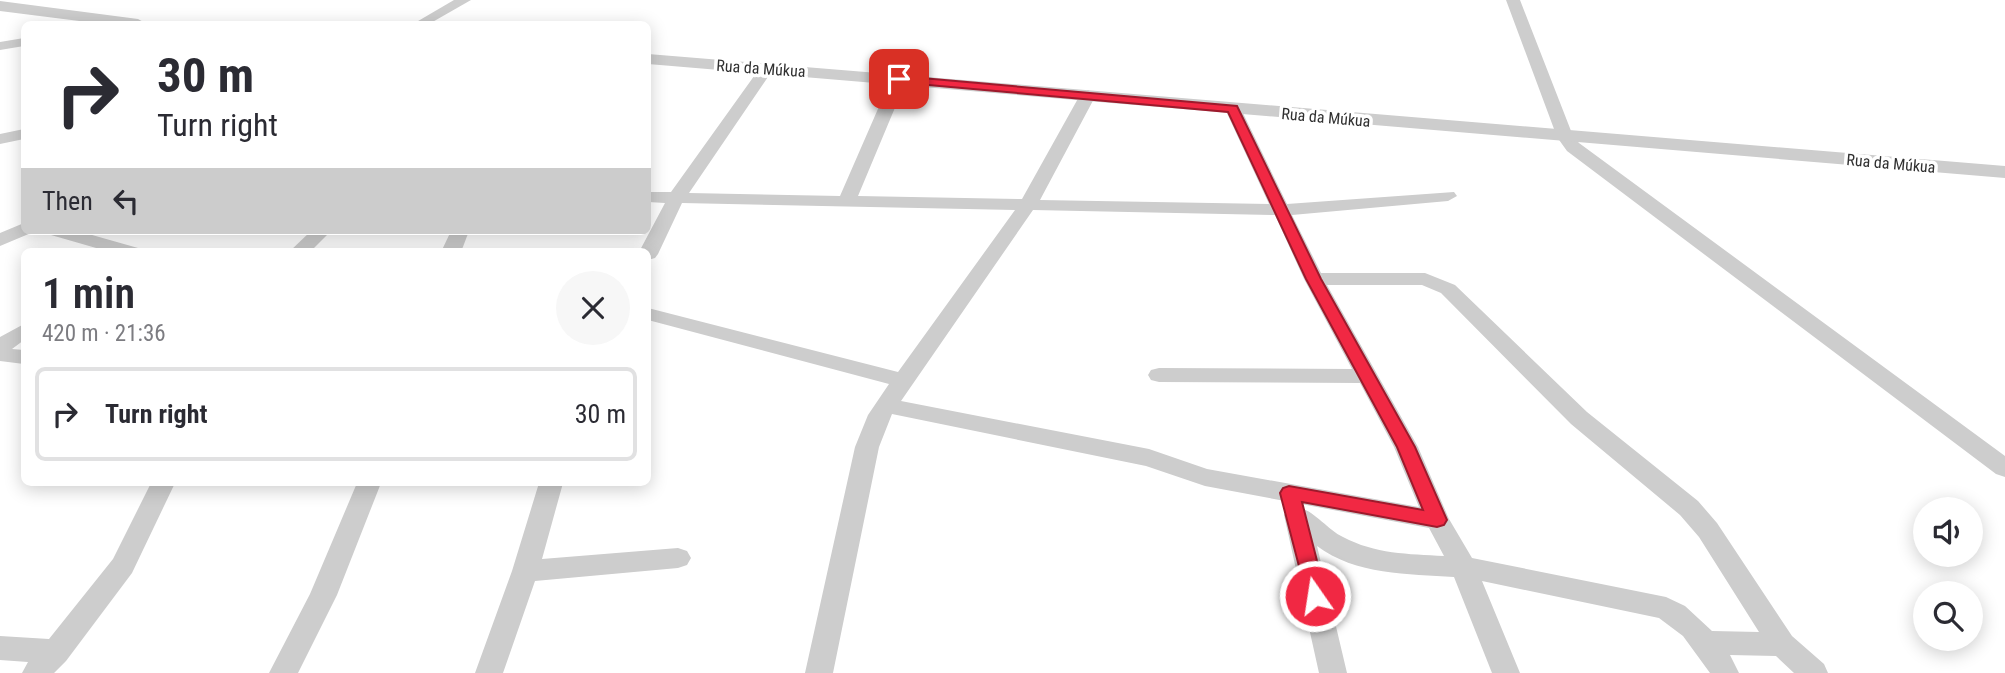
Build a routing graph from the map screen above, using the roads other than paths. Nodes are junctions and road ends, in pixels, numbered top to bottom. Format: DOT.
graph roads {
  1 [pos="464,0"];
  2 [pos="1513,0"];
  3 [pos="0,6"];
  4 [pos="85,21"];
  5 [pos="425,21"];
  6 [pos="21,42"];
  7 [pos="0,46"];
  8 [pos="651,60"];
  9 [pos="767,68"];
  10 [pos="899,79"];
  11 [pos="1088,95"];
  12 [pos="1233,109"];
  13 [pos="21,135"];
  14 [pos="1565,137"];
  15 [pos="0,139"];
  16 [pos="2005,172"];
  17 [pos="1448,196"];
  18 [pos="651,197"];
  19 [pos="676,198"];
  20 [pos="847,201"];
  21 [pos="1028,205"];
  22 [pos="1283,210"];
  23 [pos="21,230"];
  24 [pos="72,235"];
  25 [pos="318,235"];
  26 [pos="0,240"];
  27 [pos="117,248"];
  28 [pos="303,248"];
  29 [pos="651,248"];
  30 [pos="1314,279"];
  31 [pos="651,315"];
  32 [pos="21,333"];
  33 [pos="0,347"];
  34 [pos="0,354"];
  35 [pos="21,357"];
  36 [pos="1159,375"];
  37 [pos="1367,376"];
  38 [pos="904,381"];
  39 [pos="885,405"];
  40 [pos="2005,468"];
  41 [pos="162,486"];
  42 [pos="368,486"];
  43 [pos="550,486"];
  44 [pos="1294,506"];
  45 [pos="1437,520"];
  46 [pos="678,558"];
  47 [pos="1463,568"];
  48 [pos="525,571"];
  49 [pos="1708,643"];
  50 [pos="1783,644"];
  51 [pos="0,648"];
  52 [pos="56,652"];
  53 [pos="36,673"];
  54 [pos="283,673"];
  55 [pos="489,673"];
  56 [pos="820,673"];
  57 [pos="1332,673"];
  58 [pos="1506,673"];
  59 [pos="1725,673"];
  60 [pos="1814,673"];
  1 -- 5 [label="street"];
  2 -- 14 [label="street"];
  3 -- 4 [label="street"];
  6 -- 7 [label="street"];
  8 -- 9 [label="street, Rua da Múkua"];
  9 -- 10 [label="street, Rua da Múkua"];
  9 -- 19 [label="street"];
  10 -- 11 [label="street, Rua da Múkua"];
  10 -- 20 [label="street"];
  11 -- 12 [label="street, Rua da Múkua"];
  11 -- 21 [label="street"];
  12 -- 14 [label="street, Rua da Múkua"];
  12 -- 22 [label="street"];
  13 -- 15 [label="street"];
  14 -- 16 [label="street, Rua da Múkua"];
  14 -- 40 [label="street"];
  17 -- 22 [label="street"];
  18 -- 19 [label="street"];
  19 -- 20 [label="street"];
  19 -- 29 [label="street"];
  20 -- 21 [label="street"];
  21 -- 22 [label="street"];
  21 -- 38 [label="street"];
  22 -- 30 [label="street"];
  23 -- 26 [label="street"];
  24 -- 27 [label="street"];
  25 -- 28 [label="street"];
  30 -- 37 [label="street"];
  30 -- 50 [label="street"];
  31 -- 38 [label="street"];
  32 -- 33 [label="street"];
  34 -- 35 [label="street"];
  36 -- 37 [label="street"];
  37 -- 45 [label="street"];
  38 -- 39 [label="street"];
  39 -- 44 [label="street"];
  39 -- 56 [label="street"];
  41 -- 52 [label="street"];
  42 -- 54 [label="street"];
  43 -- 48 [label="street"];
  44 -- 45 [label="street"];
  44 -- 47 [label="street"];
  44 -- 57 [label="street"];
  45 -- 47 [label="street"];
  46 -- 48 [label="street"];
  47 -- 49 [label="street"];
  47 -- 58 [label="street"];
  48 -- 55 [label="street"];
  49 -- 50 [label="street"];
  49 -- 59 [label="street"];
  50 -- 60 [label="street"];
  51 -- 52 [label="street"];
  52 -- 53 [label="street"];
}
